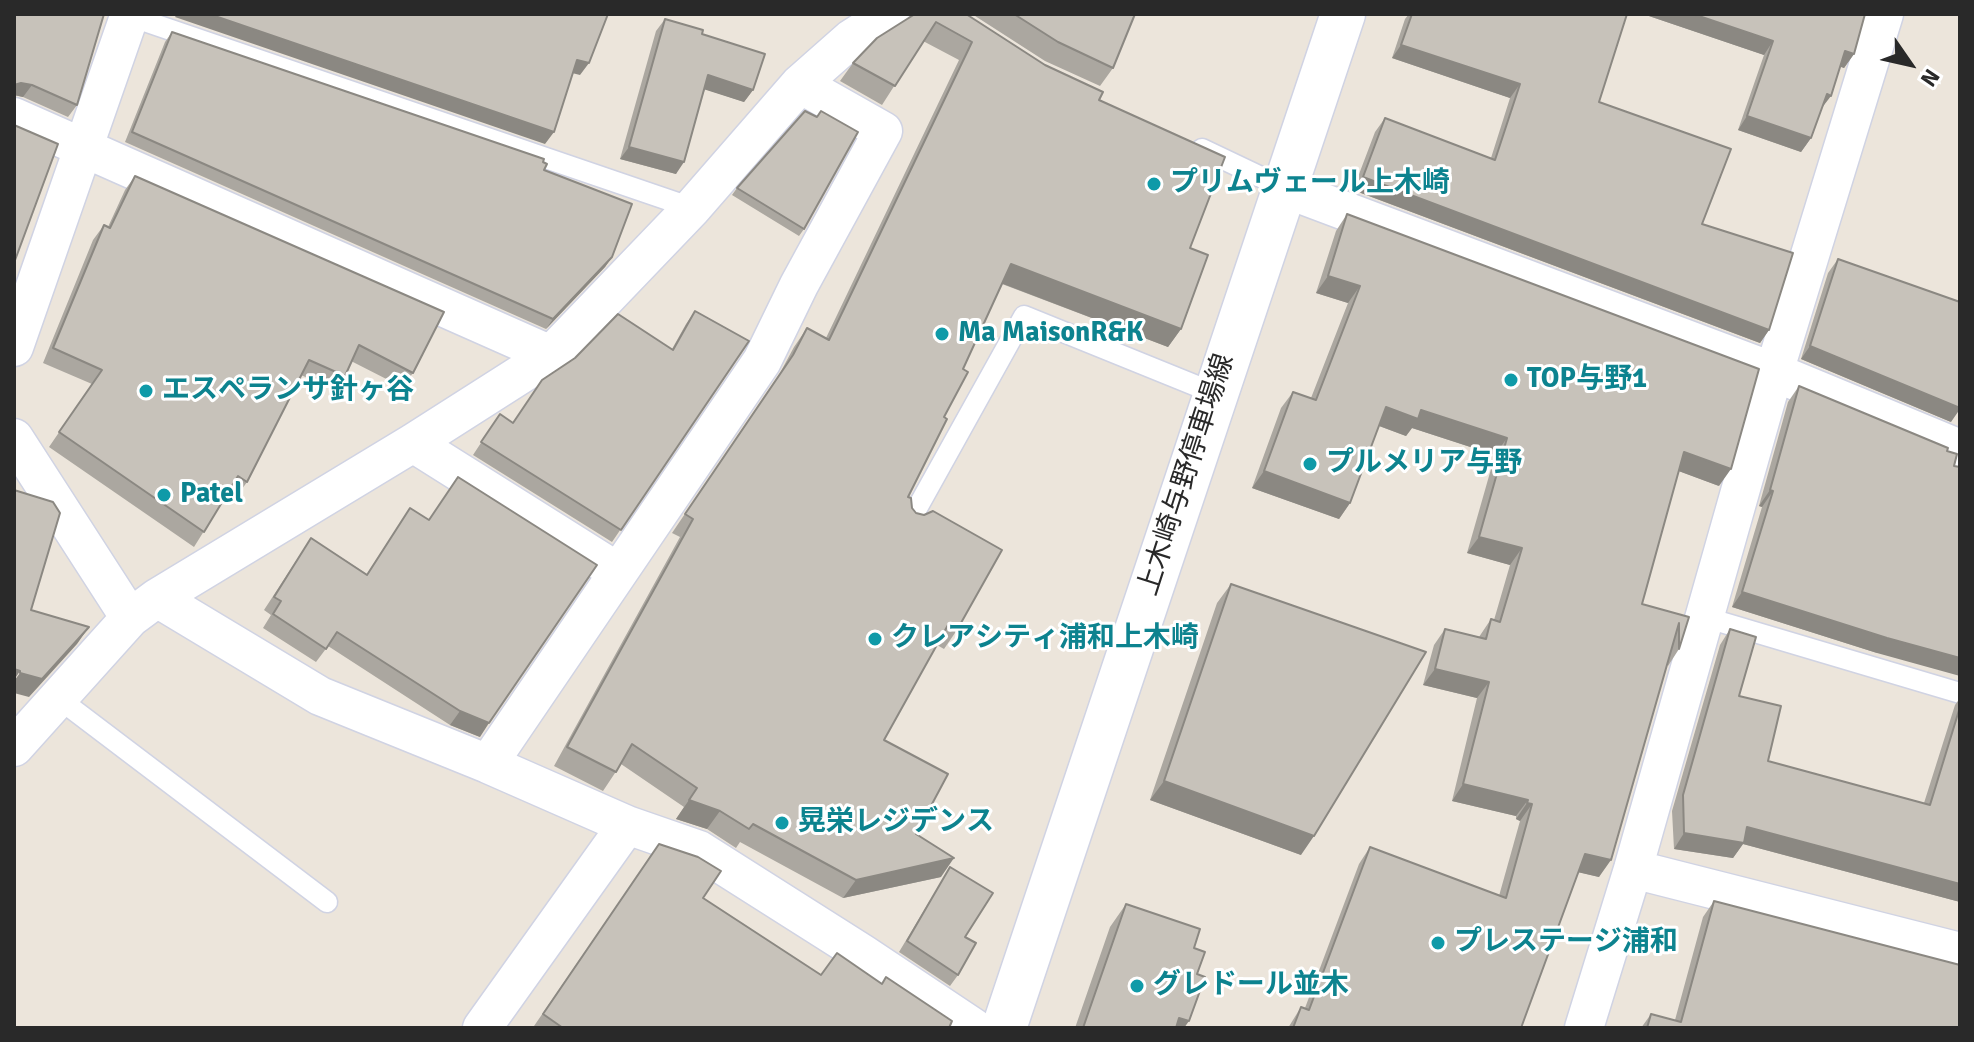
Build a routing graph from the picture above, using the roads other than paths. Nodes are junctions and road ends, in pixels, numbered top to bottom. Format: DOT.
graph roads {
  1 [pos="890,14"];
  2 [pos="1343,14"];
  3 [pos="1884,14"];
  4 [pos="130,15"];
  5 [pos="800,84"];
  6 [pos="14,117"];
  7 [pos="1183,140"];
  8 [pos="83,148"];
  9 [pos="1284,188"];
  10 [pos="692,208"];
  11 [pos="14,347"];
  12 [pos="551,355"];
  13 [pos="1774,372"];
  14 [pos="1214,393"];
  15 [pos="14,438"];
  16 [pos="413,443"];
  17 [pos="1960,449"];
  18 [pos="910,521"];
  19 [pos="618,572"];
  20 [pos="144,608"];
  21 [pos="1704,617"];
  22 [pos="1960,693"];
  23 [pos="58,698"];
  24 [pos="14,747"];
  25 [pos="488,764"];
  26 [pos="627,825"];
  27 [pos="1633,869"];
  28 [pos="327,902"];
  29 [pos="1960,952"];
  30 [pos="494,1024"];
  31 [pos="974,1028"];
  32 [pos="1004,1028"];
  33 [pos="1584,1028"];
  1 -- 5 [label="street"];
  2 -- 9 [label="main road, 上木崎与野停車場線"];
  3 -- 13 [label="street"];
  4 -- 8 [label="street"];
  4 -- 10 [label="lane"];
  5 -- 10 [label="street"];
  5 -- 19 [label="street"];
  6 -- 8 [label="street"];
  7 -- 9 [label="lane"];
  8 -- 11 [label="street"];
  8 -- 12 [label="street"];
  9 -- 13 [label="street"];
  9 -- 14 [label="main road, 上木崎与野停車場線"];
  10 -- 12 [label="street"];
  12 -- 16 [label="street"];
  13 -- 17 [label="street"];
  13 -- 21 [label="street"];
  14 -- 18 [label="lane"];
  14 -- 32 [label="main road, 上木崎与野停車場線"];
  15 -- 20 [label="street"];
  16 -- 19 [label="street"];
  16 -- 20 [label="street"];
  19 -- 25 [label="street"];
  20 -- 23 [label="street"];
  20 -- 25 [label="street"];
  21 -- 22 [label="lane"];
  21 -- 27 [label="street"];
  23 -- 24 [label="street"];
  23 -- 28 [label="lane"];
  25 -- 26 [label="street"];
  26 -- 30 [label="street"];
  26 -- 31 [label="street"];
  27 -- 29 [label="street"];
  27 -- 33 [label="street"];
}
